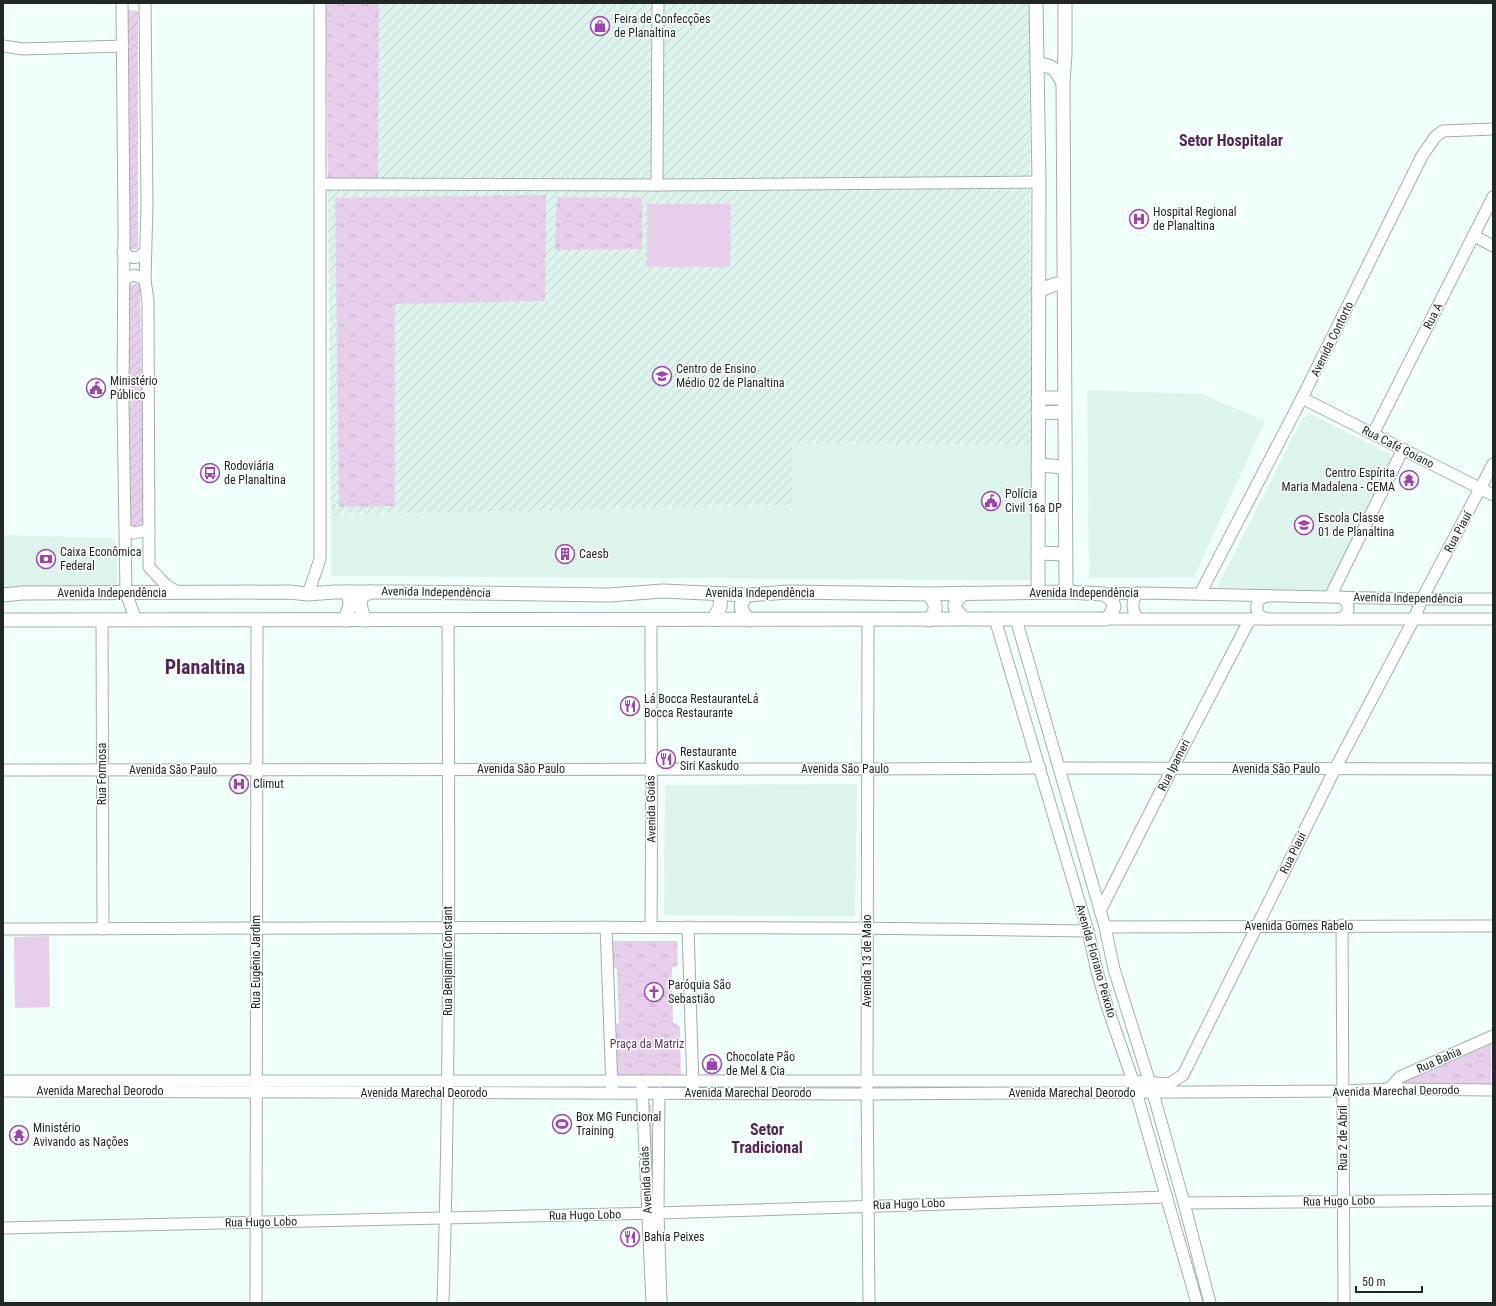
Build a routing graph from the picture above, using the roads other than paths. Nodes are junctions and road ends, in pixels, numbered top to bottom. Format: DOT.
graph roads {
  1 [pos="320,3"];
  2 [pos="658,3"];
  3 [pos="1036,3"];
  4 [pos="1065,3"];
  5 [pos="125,4"];
  6 [pos="142,5"];
  7 [pos="3,46"];
  8 [pos="123,46"];
  9 [pos="1037,64"];
  10 [pos="1063,83"];
  11 [pos="1493,129"];
  12 [pos="1038,182"];
  13 [pos="320,184"];
  14 [pos="656,185"];
  15 [pos="1493,197"];
  16 [pos="1474,236"];
  17 [pos="1493,246"];
  18 [pos="123,252"];
  19 [pos="145,252"];
  20 [pos="124,279"];
  21 [pos="145,280"];
  22 [pos="1063,284"];
  23 [pos="1038,291"];
  24 [pos="1038,398"];
  25 [pos="1064,398"];
  26 [pos="1302,398"];
  27 [pos="1064,412"];
  28 [pos="1038,413"];
  29 [pos="1373,434"];
  30 [pos="1402,449"];
  31 [pos="1493,464"];
  32 [pos="1038,465"];
  33 [pos="1065,467"];
  34 [pos="1480,489"];
  35 [pos="1493,495"];
  36 [pos="126,530"];
  37 [pos="149,530"];
  38 [pos="1038,553"];
  39 [pos="1066,554"];
  40 [pos="349,592"];
  41 [pos="370,592"];
  42 [pos="1038,592"];
  43 [pos="1066,592"];
  44 [pos="126,593"];
  45 [pos="179,593"];
  46 [pos="964,593"];
  47 [pos="1137,593"];
  48 [pos="308,594"];
  49 [pos="721,594"];
  50 [pos="928,594"];
  51 [pos="1104,594"];
  52 [pos="1200,594"];
  53 [pos="3,595"];
  54 [pos="747,595"];
  55 [pos="1269,596"];
  56 [pos="1335,597"];
  57 [pos="1422,599"];
  58 [pos="1493,599"];
  59 [pos="963,618"];
  60 [pos="1137,618"];
  61 [pos="714,619"];
  62 [pos="995,619"];
  63 [pos="1016,619"];
  64 [pos="1106,619"];
  65 [pos="1250,619"];
  66 [pos="1267,619"];
  67 [pos="1338,619"];
  68 [pos="1414,619"];
  69 [pos="1493,619"];
  70 [pos="3,620"];
  71 [pos="102,620"];
  72 [pos="136,620"];
  73 [pos="257,620"];
  74 [pos="345,620"];
  75 [pos="365,620"];
  76 [pos="448,620"];
  77 [pos="651,620"];
  78 [pos="749,620"];
  79 [pos="868,620"];
  80 [pos="929,620"];
  81 [pos="1038,693"];
  82 [pos="1019,697"];
  83 [pos="1040,768"];
  84 [pos="1059,768"];
  85 [pos="1335,768"];
  86 [pos="256,769"];
  87 [pos="449,769"];
  88 [pos="651,769"];
  89 [pos="867,769"];
  90 [pos="1172,769"];
  91 [pos="1493,769"];
  92 [pos="3,770"];
  93 [pos="102,770"];
  94 [pos="1074,822"];
  95 [pos="1058,828"];
  96 [pos="1082,850"];
  97 [pos="1065,855"];
  98 [pos="1100,911"];
  99 [pos="1256,926"];
  100 [pos="1342,926"];
  101 [pos="1493,926"];
  102 [pos="606,927"];
  103 [pos="651,927"];
  104 [pos="688,927"];
  105 [pos="867,927"];
  106 [pos="1105,927"];
  107 [pos="256,928"];
  108 [pos="448,928"];
  109 [pos="3,929"];
  110 [pos="103,929"];
  111 [pos="1088,931"];
  112 [pos="1114,969"];
  113 [pos="1097,971"];
  114 [pos="1123,1000"];
  115 [pos="1107,1006"];
  116 [pos="1493,1036"];
  117 [pos="3,1081"];
  118 [pos="447,1081"];
  119 [pos="611,1081"];
  120 [pos="642,1081"];
  121 [pos="693,1081"];
  122 [pos="1133,1081"];
  123 [pos="867,1082"];
  124 [pos="1169,1084"];
  125 [pos="256,1086"];
  126 [pos="1151,1088"];
  127 [pos="1389,1088"];
  128 [pos="1493,1090"];
  129 [pos="3,1091"];
  130 [pos="1343,1091"];
  131 [pos="447,1093"];
  132 [pos="612,1093"];
  133 [pos="642,1093"];
  134 [pos="658,1093"];
  135 [pos="693,1093"];
  136 [pos="1137,1093"];
  137 [pos="868,1094"];
  138 [pos="1167,1197"];
  139 [pos="1493,1200"];
  140 [pos="1343,1201"];
  141 [pos="1184,1203"];
  142 [pos="869,1206"];
  143 [pos="653,1213"];
  144 [pos="446,1218"];
  145 [pos="256,1223"];
  146 [pos="3,1228"];
  147 [pos="1193,1234"];
  148 [pos="1179,1239"];
  149 [pos="1199,1259"];
  150 [pos="1186,1264"];
  151 [pos="1193,1302"];
  152 [pos="256,1303"];
  153 [pos="443,1303"];
  154 [pos="652,1303"];
  155 [pos="661,1303"];
  156 [pos="869,1303"];
  157 [pos="1210,1303"];
  158 [pos="1344,1303"];
  1 -- 13 [label="street"];
  2 -- 14 [label="street"];
  3 -- 9 [label="main road"];
  4 -- 10 [label="main road"];
  5 -- 8 [label="street"];
  6 -- 19 [label="street"];
  7 -- 8 [label="street"];
  8 -- 18 [label="street"];
  9 -- 10 [label="main road"];
  9 -- 12 [label="main road"];
  10 -- 22 [label="main road"];
  11 -- 26 [label="street, Avenida Contorto"];
  12 -- 14 [label="street"];
  12 -- 23 [label="main road"];
  13 -- 14 [label="street"];
  13 -- 48 [label="street"];
  15 -- 16 [label="street, Rua A"];
  16 -- 17 [label="street"];
  16 -- 29 [label="street, Rua A"];
  18 -- 19 [label="street"];
  18 -- 20 [label="street"];
  19 -- 21 [label="street"];
  20 -- 21 [label="street"];
  20 -- 36 [label="street"];
  21 -- 37 [label="street"];
  22 -- 23 [label="main road"];
  22 -- 25 [label="main road"];
  23 -- 24 [label="main road"];
  24 -- 25 [label="main road"];
  24 -- 28 [label="main road"];
  25 -- 27 [label="main road"];
  26 -- 29 [label="street, Rua Café Goiano"];
  26 -- 52 [label="street, Avenida Contorto"];
  27 -- 28 [label="main road"];
  27 -- 33 [label="main road"];
  28 -- 32 [label="main road"];
  29 -- 30 [label="street, Rua Café Goiano"];
  30 -- 34 [label="street, Rua Café Goiano"];
  30 -- 56 [label="street"];
  31 -- 34 [label="street, Rua Piauí"];
  32 -- 33 [label="main road"];
  32 -- 38 [label="main road"];
  33 -- 39 [label="main road"];
  34 -- 35 [label="street, Rua Café Goiano"];
  34 -- 57 [label="street, Rua Piauí"];
  36 -- 37 [label="street"];
  36 -- 44 [label="street"];
  37 -- 45 [label="street"];
  38 -- 39 [label="main road"];
  38 -- 42 [label="main road"];
  39 -- 43 [label="main road"];
  40 -- 41 [label="main road, Avenida Independência"];
  40 -- 48 [label="main road, Avenida Independência"];
  40 -- 74 [label="main road"];
  41 -- 49 [label="main road, Avenida Independência"];
  41 -- 75 [label="main road"];
  42 -- 43 [label="main road, Avenida Independência"];
  42 -- 46 [label="main road, Avenida Independência"];
  43 -- 51 [label="main road, Avenida Independência"];
  44 -- 45 [label="main road, Avenida Independência"];
  44 -- 53 [label="main road, Avenida Independência"];
  44 -- 72 [label="street"];
  45 -- 48 [label="main road, Avenida Independência"];
  46 -- 50 [label="main road, Avenida Independência"];
  46 -- 59 [label="main road"];
  47 -- 51 [label="street, Avenida Independência"];
  47 -- 52 [label="street, Avenida Independência"];
  47 -- 60 [label="street"];
  49 -- 54 [label="main road, Avenida Independência"];
  49 -- 61 [label="main road"];
  50 -- 54 [label="main road, Avenida Independência"];
  50 -- 80 [label="main road"];
  51 -- 64 [label="main road"];
  52 -- 55 [label="street, Avenida Independência"];
  54 -- 78 [label="main road"];
  55 -- 56 [label="street, Avenida Independência"];
  55 -- 66 [label="street"];
  56 -- 57 [label="street, Avenida Independência"];
  56 -- 67 [label="street"];
  57 -- 58 [label="street, Avenida Independência"];
  57 -- 68 [label="street, Rua Piauí"];
  59 -- 62 [label="main road, Avenida Independência"];
  59 -- 80 [label="main road, Avenida Independência"];
  60 -- 64 [label="street, Avenida Independência"];
  60 -- 65 [label="street, Avenida Independência"];
  61 -- 77 [label="main road, Avenida Independência"];
  61 -- 78 [label="main road, Avenida Independência"];
  62 -- 63 [label="main road, Avenida Independência"];
  62 -- 82 [label="street, Avenida Floriano Peixoto"];
  63 -- 64 [label="main road, Avenida Independência"];
  63 -- 81 [label="street, Avenida Floriano Peixoto"];
  65 -- 66 [label="street, Avenida Independência"];
  65 -- 90 [label="street, Rua Ipameri"];
  66 -- 67 [label="street, Avenida Independência"];
  67 -- 68 [label="street, Avenida Independência"];
  68 -- 69 [label="street, Avenida Independência"];
  68 -- 85 [label="street, Rua Piauí"];
  70 -- 71 [label="main road, Avenida Independência"];
  71 -- 72 [label="main road, Avenida Independência"];
  71 -- 93 [label="street, Rua Formosa"];
  72 -- 73 [label="main road, Avenida Independência"];
  73 -- 74 [label="main road, Avenida Independência"];
  73 -- 86 [label="street, Rua Eugênio Jardim"];
  74 -- 75 [label="main road, Avenida Independência"];
  75 -- 76 [label="main road, Avenida Independência"];
  76 -- 77 [label="main road, Avenida Independência"];
  76 -- 87 [label="street, Rua Benjamin Constant"];
  77 -- 88 [label="street, Avenida Goiás"];
  78 -- 79 [label="main road, Avenida Independência"];
  79 -- 80 [label="main road, Avenida Independência"];
  79 -- 89 [label="street, Avenida 13 de Maio"];
  81 -- 82 [label="street"];
  81 -- 84 [label="street, Avenida Floriano Peixoto"];
  82 -- 83 [label="street, Avenida Floriano Peixoto"];
  83 -- 89 [label="street, Avenida São Paulo"];
  83 -- 95 [label="street, Avenida Floriano Peixoto"];
  84 -- 90 [label="street, Avenida São Paulo"];
  84 -- 94 [label="street, Avenida Floriano Peixoto"];
  85 -- 90 [label="street, Avenida São Paulo"];
  85 -- 91 [label="street, Avenida São Paulo"];
  85 -- 99 [label="street, Rua Piauí"];
  86 -- 87 [label="street, Avenida São Paulo"];
  86 -- 93 [label="street, Avenida São Paulo"];
  86 -- 107 [label="street, Rua Eugênio Jardim"];
  87 -- 88 [label="street, Avenida São Paulo"];
  87 -- 108 [label="street, Rua Benjamin Constant"];
  88 -- 89 [label="street, Avenida São Paulo"];
  88 -- 103 [label="street, Avenida Goiás"];
  89 -- 105 [label="street, Avenida 13 de Maio"];
  90 -- 98 [label="street, Rua Ipameri"];
  92 -- 93 [label="street, Avenida São Paulo"];
  93 -- 110 [label="street, Rua Formosa"];
  94 -- 95 [label="street"];
  94 -- 96 [label="street, Avenida Floriano Peixoto"];
  95 -- 97 [label="street, Avenida Floriano Peixoto"];
  96 -- 97 [label="street"];
  96 -- 98 [label="street, Avenida Floriano Peixoto"];
  97 -- 111 [label="street, Avenida Floriano Peixoto"];
  98 -- 106 [label="street, Avenida Floriano Peixoto"];
  99 -- 100 [label="street, Avenida Gomes Rabelo"];
  99 -- 106 [label="street, Avenida Gomes Rabelo"];
  99 -- 124 [label="street, Rua Piauí"];
  100 -- 101 [label="street, Avenida Gomes Rabelo"];
  100 -- 130 [label="street, Rua 2 de Abril"];
  102 -- 103 [label="street"];
  102 -- 108 [label="street"];
  102 -- 119 [label="street"];
  103 -- 104 [label="street"];
  104 -- 105 [label="street"];
  104 -- 121 [label="street"];
  105 -- 111 [label="street"];
  105 -- 123 [label="street, Avenida 13 de Maio"];
  106 -- 112 [label="street, Avenida Floriano Peixoto"];
  107 -- 108 [label="street"];
  107 -- 110 [label="street"];
  107 -- 125 [label="street, Rua Eugênio Jardim"];
  108 -- 118 [label="street, Rua Benjamin Constant"];
  109 -- 110 [label="street"];
  111 -- 113 [label="street, Avenida Floriano Peixoto"];
  112 -- 113 [label="street"];
  112 -- 114 [label="street, Avenida Floriano Peixoto"];
  113 -- 115 [label="street, Avenida Floriano Peixoto"];
  114 -- 115 [label="street"];
  114 -- 126 [label="street, Avenida Floriano Peixoto"];
  115 -- 122 [label="street, Avenida Floriano Peixoto"];
  116 -- 127 [label="street, Rua Bahia"];
  117 -- 125 [label="street, Avenida Marechal Deorodo"];
  118 -- 119 [label="street, Avenida Marechal Deorodo"];
  118 -- 125 [label="street, Avenida Marechal Deorodo"];
  118 -- 131 [label="street, Rua Benjamin Constant"];
  119 -- 120 [label="street, Avenida Marechal Deorodo"];
  119 -- 132 [label="street"];
  120 -- 121 [label="street, Avenida Marechal Deorodo"];
  120 -- 133 [label="street, Avenida Goiás"];
  121 -- 123 [label="street, Avenida Marechal Deorodo"];
  121 -- 135 [label="street"];
  122 -- 123 [label="street, Avenida Marechal Deorodo"];
  122 -- 126 [label="street, Avenida Marechal Deorodo"];
  122 -- 136 [label="street, Avenida Floriano Peixoto"];
  123 -- 137 [label="street, Avenida 13 de Maio"];
  124 -- 126 [label="street, Avenida Marechal Deorodo"];
  125 -- 129 [label="street, Avenida Marechal Deorodo"];
  125 -- 131 [label="street, Avenida Marechal Deorodo"];
  125 -- 145 [label="street, Rua Eugênio Jardim"];
  126 -- 130 [label="street, Avenida Marechal Deorodo"];
  126 -- 136 [label="street, Avenida Marechal Deorodo"];
  126 -- 141 [label="street, Avenida Floriano Peixoto"];
  127 -- 128 [label="street, Avenida Marechal Deorodo"];
  127 -- 130 [label="street, Avenida Marechal Deorodo"];
  130 -- 140 [label="street, Rua 2 de Abril"];
  131 -- 132 [label="street, Avenida Marechal Deorodo"];
  131 -- 144 [label="street, Rua Benjamin Constant"];
  132 -- 133 [label="street, Avenida Marechal Deorodo"];
  133 -- 134 [label="street, Avenida Marechal Deorodo"];
  133 -- 143 [label="street, Avenida Goiás"];
  134 -- 135 [label="street, Avenida Marechal Deorodo"];
  134 -- 143 [label="street, Avenida Goiás"];
  135 -- 137 [label="street, Avenida Marechal Deorodo"];
  136 -- 137 [label="street, Avenida Marechal Deorodo"];
  136 -- 138 [label="street, Avenida Floriano Peixoto"];
  137 -- 142 [label="street, Avenida 13 de Maio"];
  138 -- 142 [label="street, Rua Hugo Lobo"];
  138 -- 148 [label="street, Avenida Floriano Peixoto"];
  139 -- 140 [label="street, Rua Hugo Lobo"];
  140 -- 141 [label="street, Rua Hugo Lobo"];
  140 -- 158 [label="street, Rua 2 de Abril"];
  141 -- 147 [label="street, Avenida Floriano Peixoto"];
  142 -- 143 [label="street, Rua Hugo Lobo"];
  142 -- 156 [label="street, Avenida 13 de Maio"];
  143 -- 144 [label="street, Rua Hugo Lobo"];
  143 -- 154 [label="street, Avenida Goiás"];
  143 -- 155 [label="street, Avenida Goiás"];
  144 -- 145 [label="street, Rua Hugo Lobo"];
  144 -- 153 [label="street, Rua Benjamin Constant"];
  145 -- 146 [label="street, Rua Hugo Lobo"];
  145 -- 152 [label="street, Rua Eugênio Jardim"];
  147 -- 148 [label="street"];
  147 -- 149 [label="street, Avenida Floriano Peixoto"];
  148 -- 150 [label="street, Avenida Floriano Peixoto"];
  149 -- 150 [label="street"];
  149 -- 157 [label="street, Avenida Floriano Peixoto"];
  150 -- 151 [label="street, Avenida Floriano Peixoto"];
}
